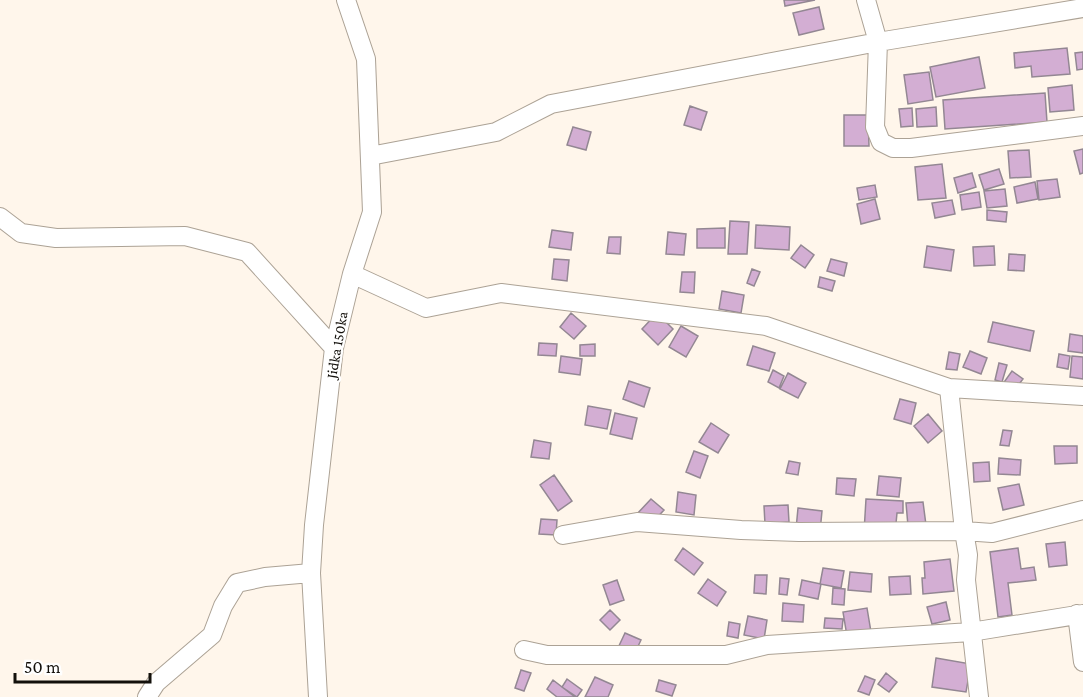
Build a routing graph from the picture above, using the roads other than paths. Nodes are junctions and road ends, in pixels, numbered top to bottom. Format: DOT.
graph roads {
  1 [pos="346,0"];
  2 [pos="866,0"];
  3 [pos="1083,8"];
  4 [pos="878,42"];
  5 [pos="1083,126"];
  6 [pos="370,156"];
  7 [pos="0,217"];
  8 [pos="352,274"];
  9 [pos="334,348"];
  10 [pos="950,388"];
  11 [pos="1083,396"];
  12 [pos="1083,510"];
  13 [pos="964,531"];
  14 [pos="563,535"];
  15 [pos="311,573"];
  16 [pos="1080,614"];
  17 [pos="970,632"];
  18 [pos="524,650"];
  19 [pos="1083,662"];
  20 [pos="147,697"];
  21 [pos="318,697"];
  22 [pos="980,697"];
  1 -- 6 [label="street, Jidka 150ka"];
  2 -- 4 [label="street"];
  3 -- 4 [label="street"];
  4 -- 5 [label="street"];
  4 -- 6 [label="street"];
  6 -- 8 [label="street, Jidka 150ka"];
  7 -- 9 [label="street"];
  8 -- 9 [label="street, Jidka 150ka"];
  8 -- 10 [label="street"];
  9 -- 15 [label="street, Jidka 150ka"];
  10 -- 11 [label="street"];
  10 -- 13 [label="street"];
  12 -- 13 [label="street"];
  13 -- 14 [label="street"];
  13 -- 17 [label="street"];
  15 -- 20 [label="street"];
  15 -- 21 [label="street, Jidka 150ka"];
  16 -- 17 [label="street"];
  16 -- 19 [label="street"];
  17 -- 18 [label="street"];
  17 -- 22 [label="street"];
}
